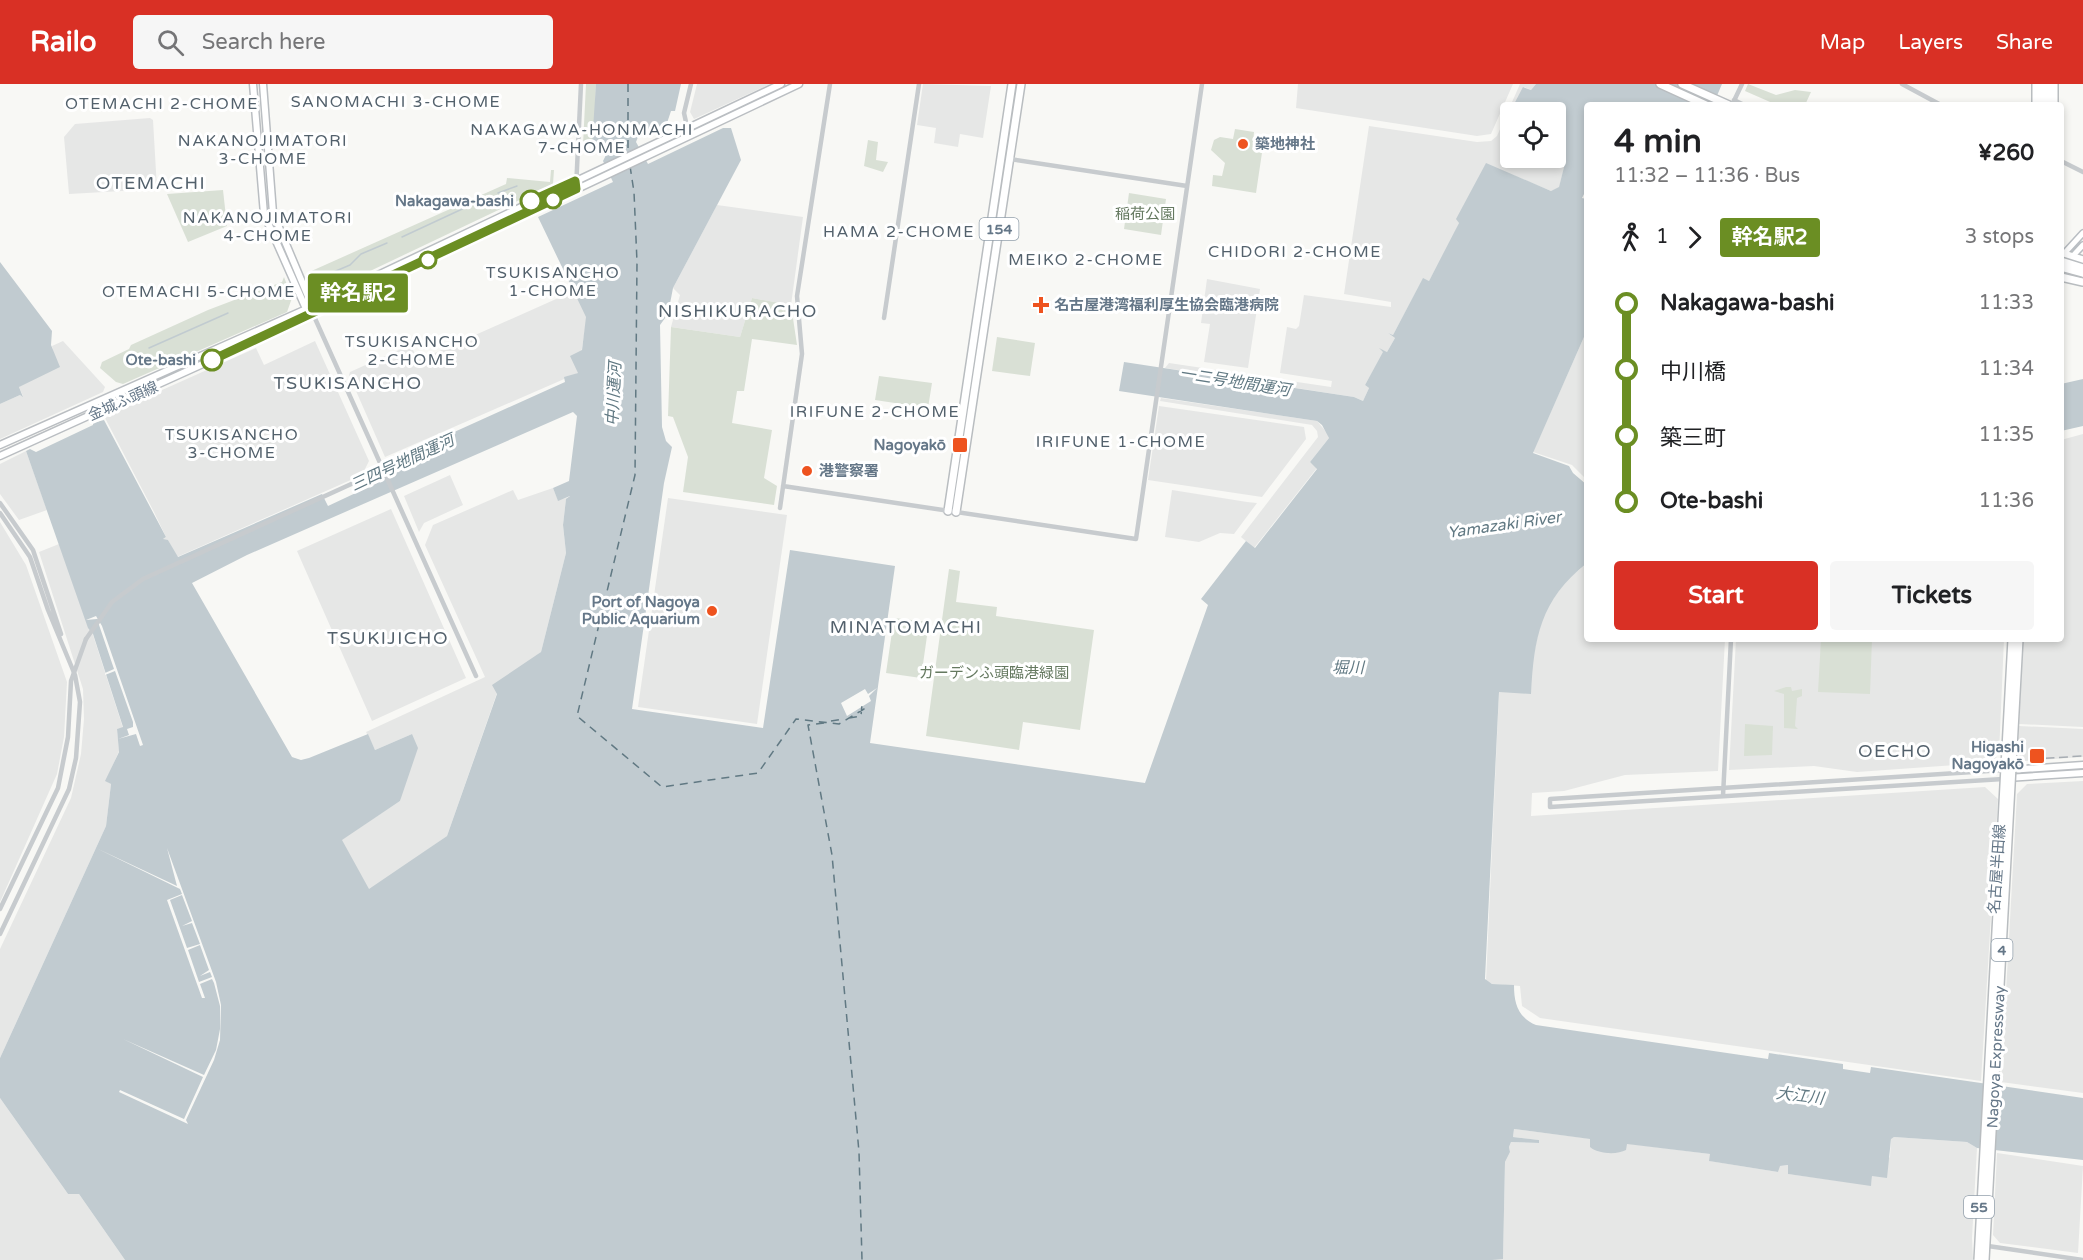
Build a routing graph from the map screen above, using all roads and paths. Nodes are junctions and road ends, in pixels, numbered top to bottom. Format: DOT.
graph roads {
  1 [pos="254,84"];
  2 [pos="263,84"];
  3 [pos="581,84"];
  4 [pos="691,84"];
  5 [pos="782,84"];
  6 [pos="799,84"];
  7 [pos="830,84"];
  8 [pos="919,84"];
  9 [pos="1012,84"];
  10 [pos="1021,84"];
  11 [pos="1202,84"];
  12 [pos="1660,84"];
  13 [pos="1682,84"];
  14 [pos="1742,84"];
  15 [pos="1902,84"];
  16 [pos="2036,84"];
  17 [pos="2041,84"];
  18 [pos="2048,84"];
  19 [pos="2054,84"];
  20 [pos="1700,102"];
  21 [pos="1729,102"];
  22 [pos="1733,102"];
  23 [pos="1935,102"];
  24 [pos="2038,102"];
  25 [pos="2038,102"];
  26 [pos="2048,102"];
  27 [pos="2054,102"];
  28 [pos="687,129"];
  29 [pos="690,137"];
  30 [pos="1010,159"];
  31 [pos="2064,162"];
  32 [pos="2083,172"];
  33 [pos="575,181"];
  34 [pos="1187,186"];
  35 [pos="576,189"];
  36 [pos="2083,233"];
  37 [pos="2083,245"];
  38 [pos="2064,254"];
  39 [pos="2064,256"];
  40 [pos="2064,257"];
  41 [pos="2071,257"];
  42 [pos="2083,260"];
  43 [pos="2064,265"];
  44 [pos="2083,268"];
  45 [pos="2064,270"];
  46 [pos="2083,273"];
  47 [pos="2064,278"];
  48 [pos="2083,282"];
  49 [pos="313,305"];
  50 [pos="304,309"];
  51 [pos="313,314"];
  52 [pos="884,318"];
  53 [pos="0,445"];
  54 [pos="0,456"];
  55 [pos="381,470"];
  56 [pos="783,486"];
  57 [pos="0,503"];
  58 [pos="780,507"];
  59 [pos="948,511"];
  60 [pos="956,512"];
  61 [pos="0,513"];
  62 [pos="1731,642"];
  63 [pos="2015,642"];
  64 [pos="2015,642"];
  65 [pos="2015,642"];
  66 [pos="66,651"];
  67 [pos="476,676"];
  68 [pos="2083,765"];
  69 [pos="2006,770"];
  70 [pos="2083,773"];
  71 [pos="2006,778"];
  72 [pos="1724,788"];
  73 [pos="1723,796"];
  74 [pos="0,909"];
  75 [pos="0,934"];
  76 [pos="1988,1246"];
  77 [pos="1977,1260"];
  78 [pos="1986,1260"];
  79 [pos="2083,1260"];
  1 -- 50 [label="main road"];
  2 -- 49 [label="main road"];
  3 -- 33 [label="street"];
  4 -- 28 [label="street"];
  5 -- 28 [label="main road, 金城ふ頭線"];
  6 -- 29 [label="main road, 金城ふ頭線"];
  7 -- 56 [label="street"];
  8 -- 52 [label="street"];
  9 -- 59 [label="highway, 154"];
  10 -- 30 [label="highway, 154"];
  11 -- 34 [label="street"];
  12 -- 20 [label="highway"];
  13 -- 21 [label="highway"];
  14 -- 22 [label="street"];
  15 -- 23 [label="street"];
  16 -- 24 [label="highway"];
  17 -- 25 [label="highway"];
  18 -- 26 [label="highway"];
  19 -- 27 [label="highway"];
  28 -- 29 [label="street"];
  28 -- 33 [label="main road, 金城ふ頭線"];
  29 -- 35 [label="main road, 金城ふ頭線"];
  30 -- 34 [label="street"];
  30 -- 60 [label="highway, 154"];
  31 -- 32 [label="street"];
  33 -- 35 [label="street"];
  33 -- 49 [label="main road, 金城ふ頭線"];
  34 -- 60 [label="street"];
  35 -- 51 [label="main road, 金城ふ頭線"];
  36 -- 38 [label="main road"];
  37 -- 41 [label="main road"];
  39 -- 41 [label="highway"];
  40 -- 44 [label="highway, bridge"];
  41 -- 42 [label="highway"];
  41 -- 43 [label="main road"];
  45 -- 46 [label="highway, bridge"];
  47 -- 48 [label="highway"];
  49 -- 50 [label="main road, 金城ふ頭線"];
  49 -- 51 [label="main road"];
  50 -- 51 [label="main road"];
  50 -- 53 [label="main road, 金城ふ頭線"];
  51 -- 54 [label="main road, 金城ふ頭線"];
  51 -- 55 [label="street"];
  55 -- 67 [label="street"];
  55 -- 74 [label="street, bridge"];
  56 -- 58 [label="street"];
  56 -- 59 [label="street"];
  57 -- 66 [label="street"];
  59 -- 60 [label="street"];
  61 -- 66 [label="street"];
  62 -- 72 [label="street"];
  63 -- 69 [label="main road"];
  64 -- 77 [label="highway, Nagoya Expressway / 4, bridge"];
  65 -- 78 [label="highway, Nagoya Expressway / 4, bridge"];
  66 -- 75 [label="street"];
  68 -- 69 [label="main road"];
  69 -- 71 [label="main road, 名古屋半田線 / 55"];
  69 -- 72 [label="street"];
  70 -- 71 [label="main road"];
  71 -- 73 [label="street"];
  71 -- 76 [label="main road, 名古屋半田線 / 55, bridge"];
  71 -- 77 [label="main road, 名古屋半田線 / 55, bridge"];
  72 -- 73 [label="street"];
  72 -- 73 [label="street"];
  76 -- 78 [label="main road, 名古屋半田線 / 55"];
  76 -- 79 [label="street"];
}
